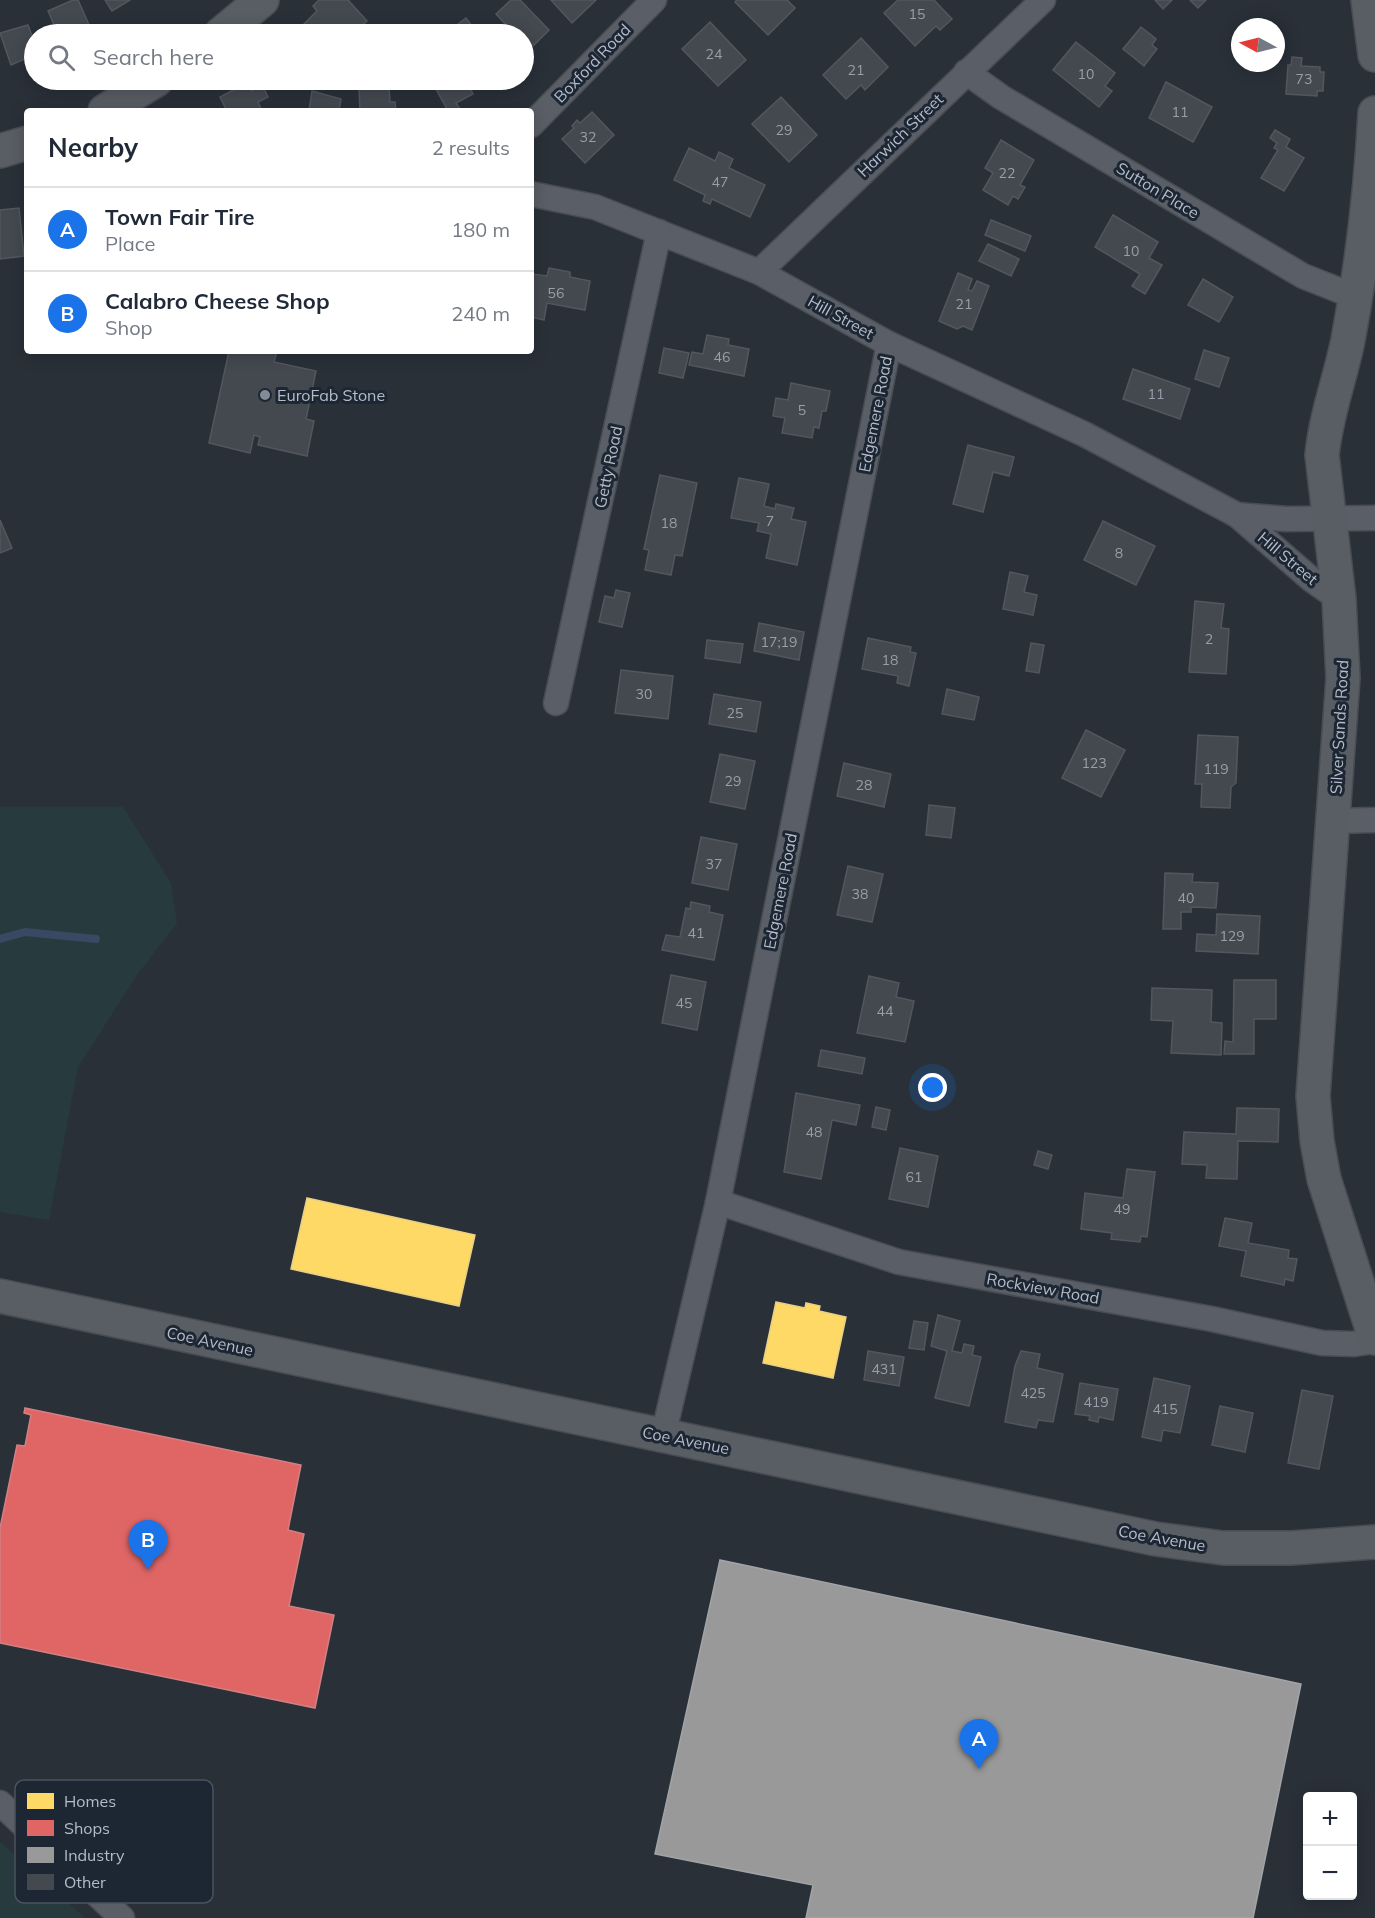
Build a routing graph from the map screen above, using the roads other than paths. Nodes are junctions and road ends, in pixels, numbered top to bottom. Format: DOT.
graph roads {
  1 [pos="262,0"];
  2 [pos="654,0"];
  3 [pos="1043,0"];
  4 [pos="1368,0"];
  5 [pos="233,24"];
  6 [pos="1375,55"];
  7 [pos="966,72"];
  8 [pos="140,90"];
  9 [pos="110,108"];
  10 [pos="1375,113"];
  11 [pos="534,122"];
  12 [pos="24,144"];
  13 [pos="0,151"];
  14 [pos="1374,157"];
  15 [pos="534,195"];
  16 [pos="659,232"];
  17 [pos="759,272"];
  18 [pos="1356,297"];
  19 [pos="889,344"];
  20 [pos="1237,515"];
  21 [pos="1329,518"];
  22 [pos="1375,518"];
  23 [pos="1339,599"];
  24 [pos="556,703"];
  25 [pos="1375,820"];
  26 [pos="1334,821"];
  27 [pos="718,1202"];
  28 [pos="0,1296"];
  29 [pos="1375,1339"];
  30 [pos="663,1436"];
  31 [pos="1375,1542"];
  32 [pos="0,1803"];
  33 [pos="15,1817"];
  34 [pos="106,1903"];
  35 [pos="122,1918"];
  1 -- 5 [label="main road"];
  2 -- 11 [label="street, Boxford Road"];
  3 -- 7 [label="street, Harwich Street"];
  4 -- 6 [label="main road"];
  7 -- 17 [label="street, Harwich Street"];
  7 -- 18 [label="street, Sutton Place"];
  8 -- 9 [label="main road"];
  10 -- 14 [label="main road, Silver Sands Road"];
  12 -- 13 [label="main road"];
  14 -- 18 [label="main road, Silver Sands Road"];
  15 -- 16 [label="street, Hill Street"];
  16 -- 17 [label="street, Hill Street"];
  16 -- 24 [label="street, Getty Road"];
  17 -- 19 [label="street, Hill Street"];
  18 -- 21 [label="main road, Silver Sands Road"];
  19 -- 20 [label="street, Hill Street"];
  19 -- 27 [label="street, Edgemere Road"];
  20 -- 21 [label="street, Hill Street"];
  20 -- 23 [label="street, Hill Street"];
  21 -- 22 [label="street, Hill Street"];
  21 -- 23 [label="main road, Silver Sands Road"];
  23 -- 26 [label="main road, Silver Sands Road"];
  25 -- 26 [label="street"];
  26 -- 29 [label="main road, Silver Sands Road"];
  27 -- 29 [label="street, Rockview Road"];
  27 -- 30 [label="street, Edgemere Road"];
  28 -- 30 [label="main road, Coe Avenue"];
  30 -- 31 [label="main road, Coe Avenue"];
  32 -- 33 [label="street"];
  34 -- 35 [label="street"];
}
